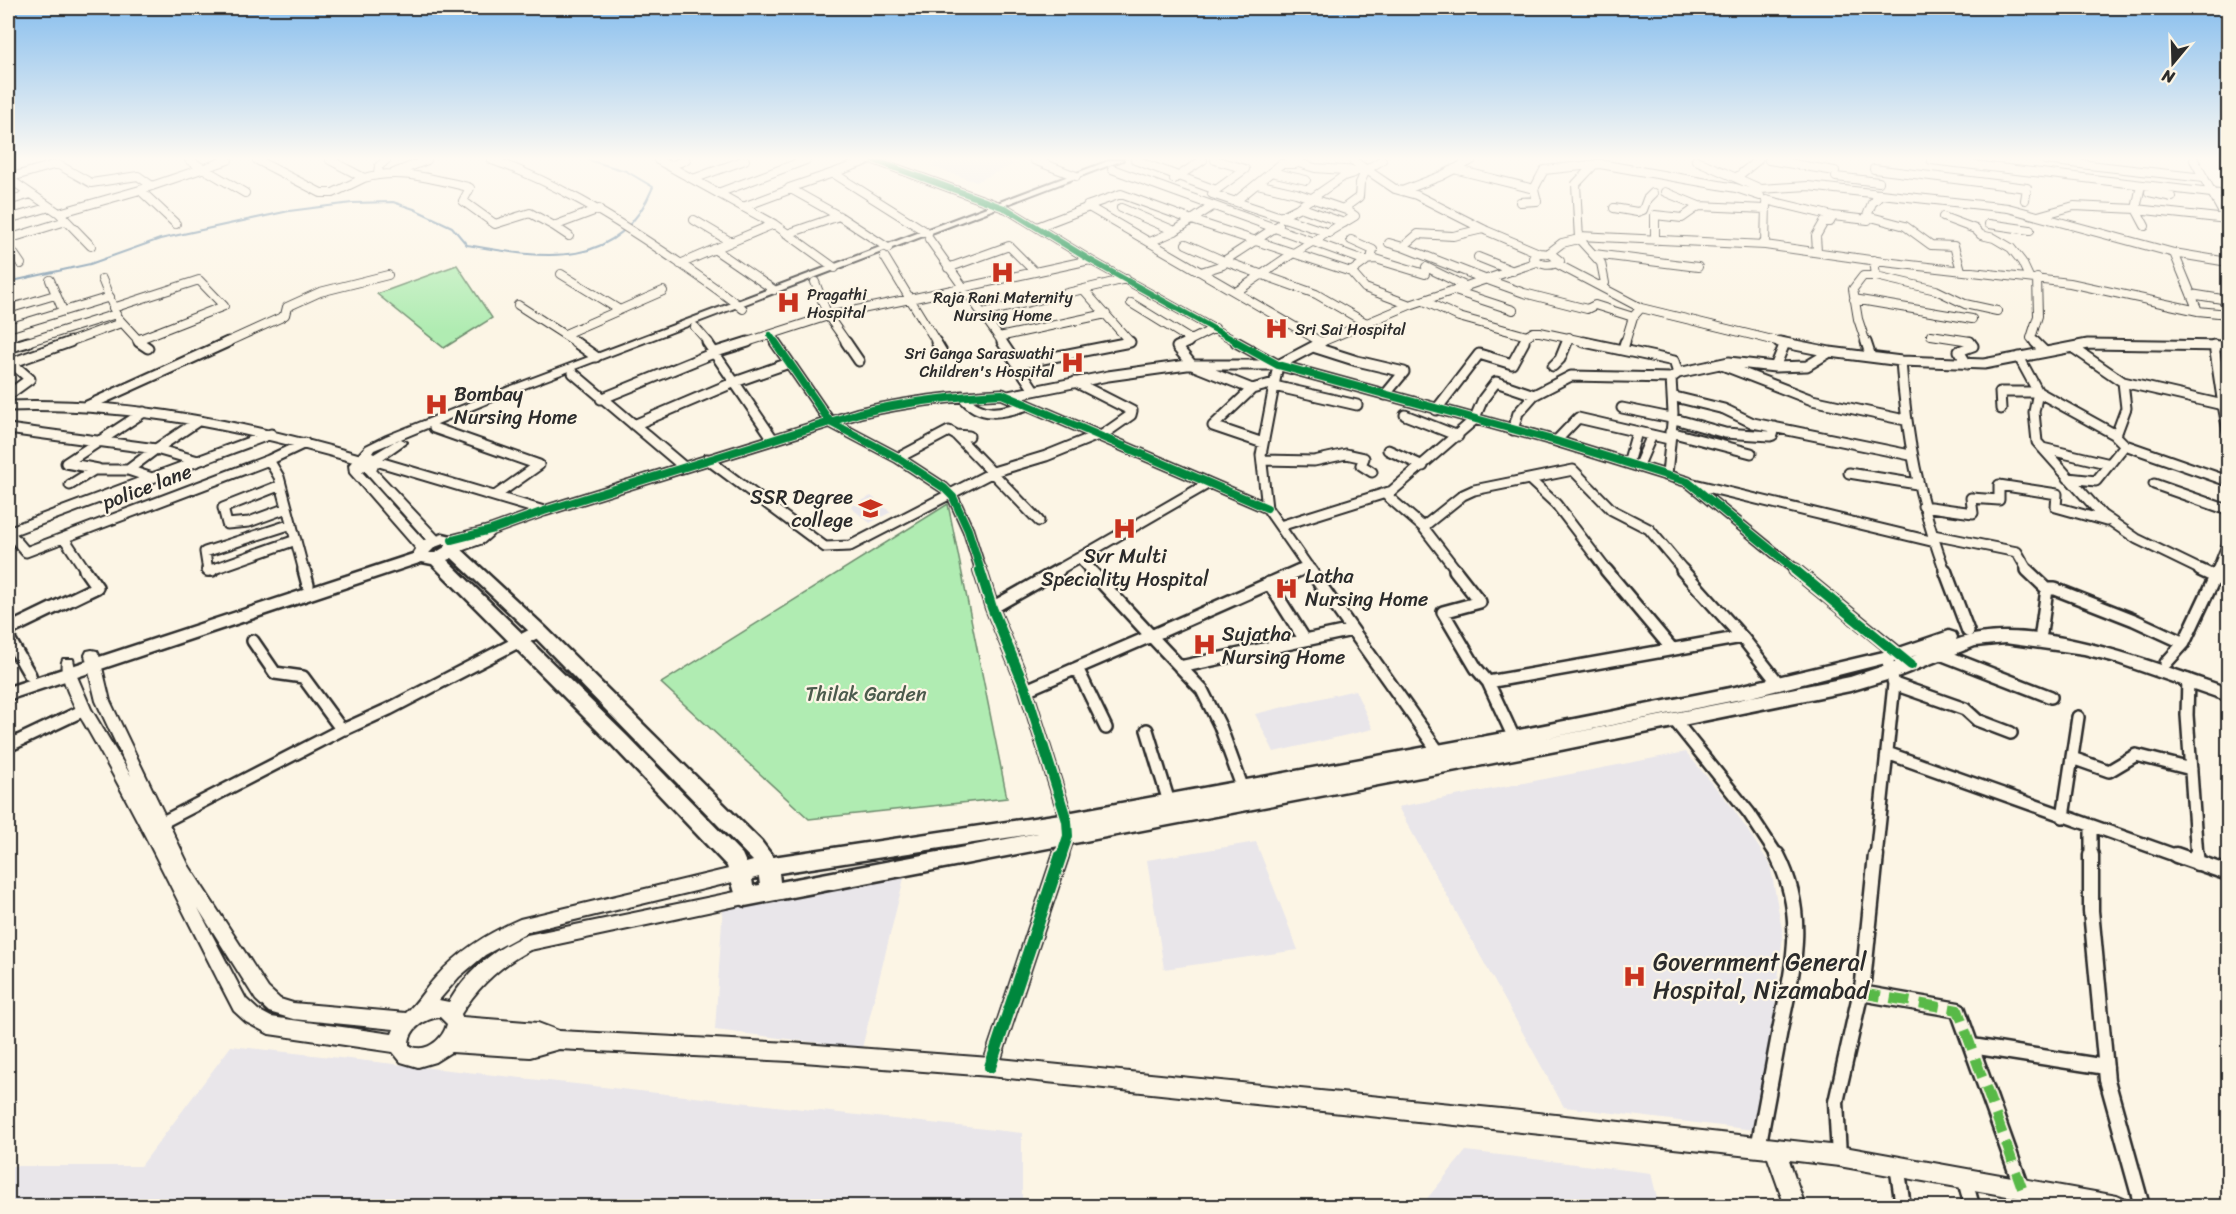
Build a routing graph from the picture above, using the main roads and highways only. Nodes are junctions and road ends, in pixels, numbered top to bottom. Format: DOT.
graph roads {
  1 [pos="978,217"];
  2 [pos="886,252"];
  3 [pos="740,306"];
  4 [pos="366,462"];
  5 [pos="437,549"];
  6 [pos="93,660"];
  7 [pos="1897,667"];
  8 [pos="69,668"];
  9 [pos="8,684"];
  10 [pos="2229,687"];
  11 [pos="8,694"];
  12 [pos="2229,695"];
  13 [pos="155,826"];
  14 [pos="1068,828"];
  15 [pos="768,866"];
  16 [pos="741,873"];
  17 [pos="771,891"];
  18 [pos="745,897"];
  19 [pos="413,1018"];
  20 [pos="454,1019"];
  21 [pos="559,1040"];
  22 [pos="448,1043"];
  23 [pos="399,1044"];
  24 [pos="1767,1149"];
  25 [pos="2070,1202"];
  26 [pos="1795,1206"];
  27 [pos="2117,1206"];
  1 -- 2 [label="main road"];
  2 -- 3 [label="main road"];
  2 -- 3 [label="main road"];
  3 -- 4 [label="main road"];
  3 -- 4 [label="main road"];
  4 -- 5 [label="main road"];
  5 -- 6 [label="highway"];
  5 -- 6 [label="highway"];
  5 -- 15 [label="highway"];
  5 -- 16 [label="highway"];
  6 -- 8 [label="highway"];
  6 -- 13 [label="main road"];
  7 -- 10 [label="highway"];
  7 -- 12 [label="highway"];
  7 -- 14 [label="highway"];
  7 -- 14 [label="highway"];
  8 -- 9 [label="highway"];
  8 -- 11 [label="highway"];
  8 -- 13 [label="main road"];
  13 -- 19 [label="main road"];
  13 -- 23 [label="main road"];
  14 -- 15 [label="highway"];
  14 -- 17 [label="highway"];
  15 -- 16 [label="highway"];
  15 -- 17 [label="highway"];
  16 -- 18 [label="highway"];
  16 -- 19 [label="main road"];
  17 -- 18 [label="highway"];
  18 -- 20 [label="main road"];
  19 -- 20 [label="main road"];
  19 -- 23 [label="main road"];
  20 -- 21 [label="main road"];
  20 -- 22 [label="main road"];
  21 -- 22 [label="main road"];
  21 -- 24 [label="main road"];
  22 -- 23 [label="main road"];
  24 -- 25 [label="main road"];
  24 -- 26 [label="main road"];
  25 -- 27 [label="main road"];
}
